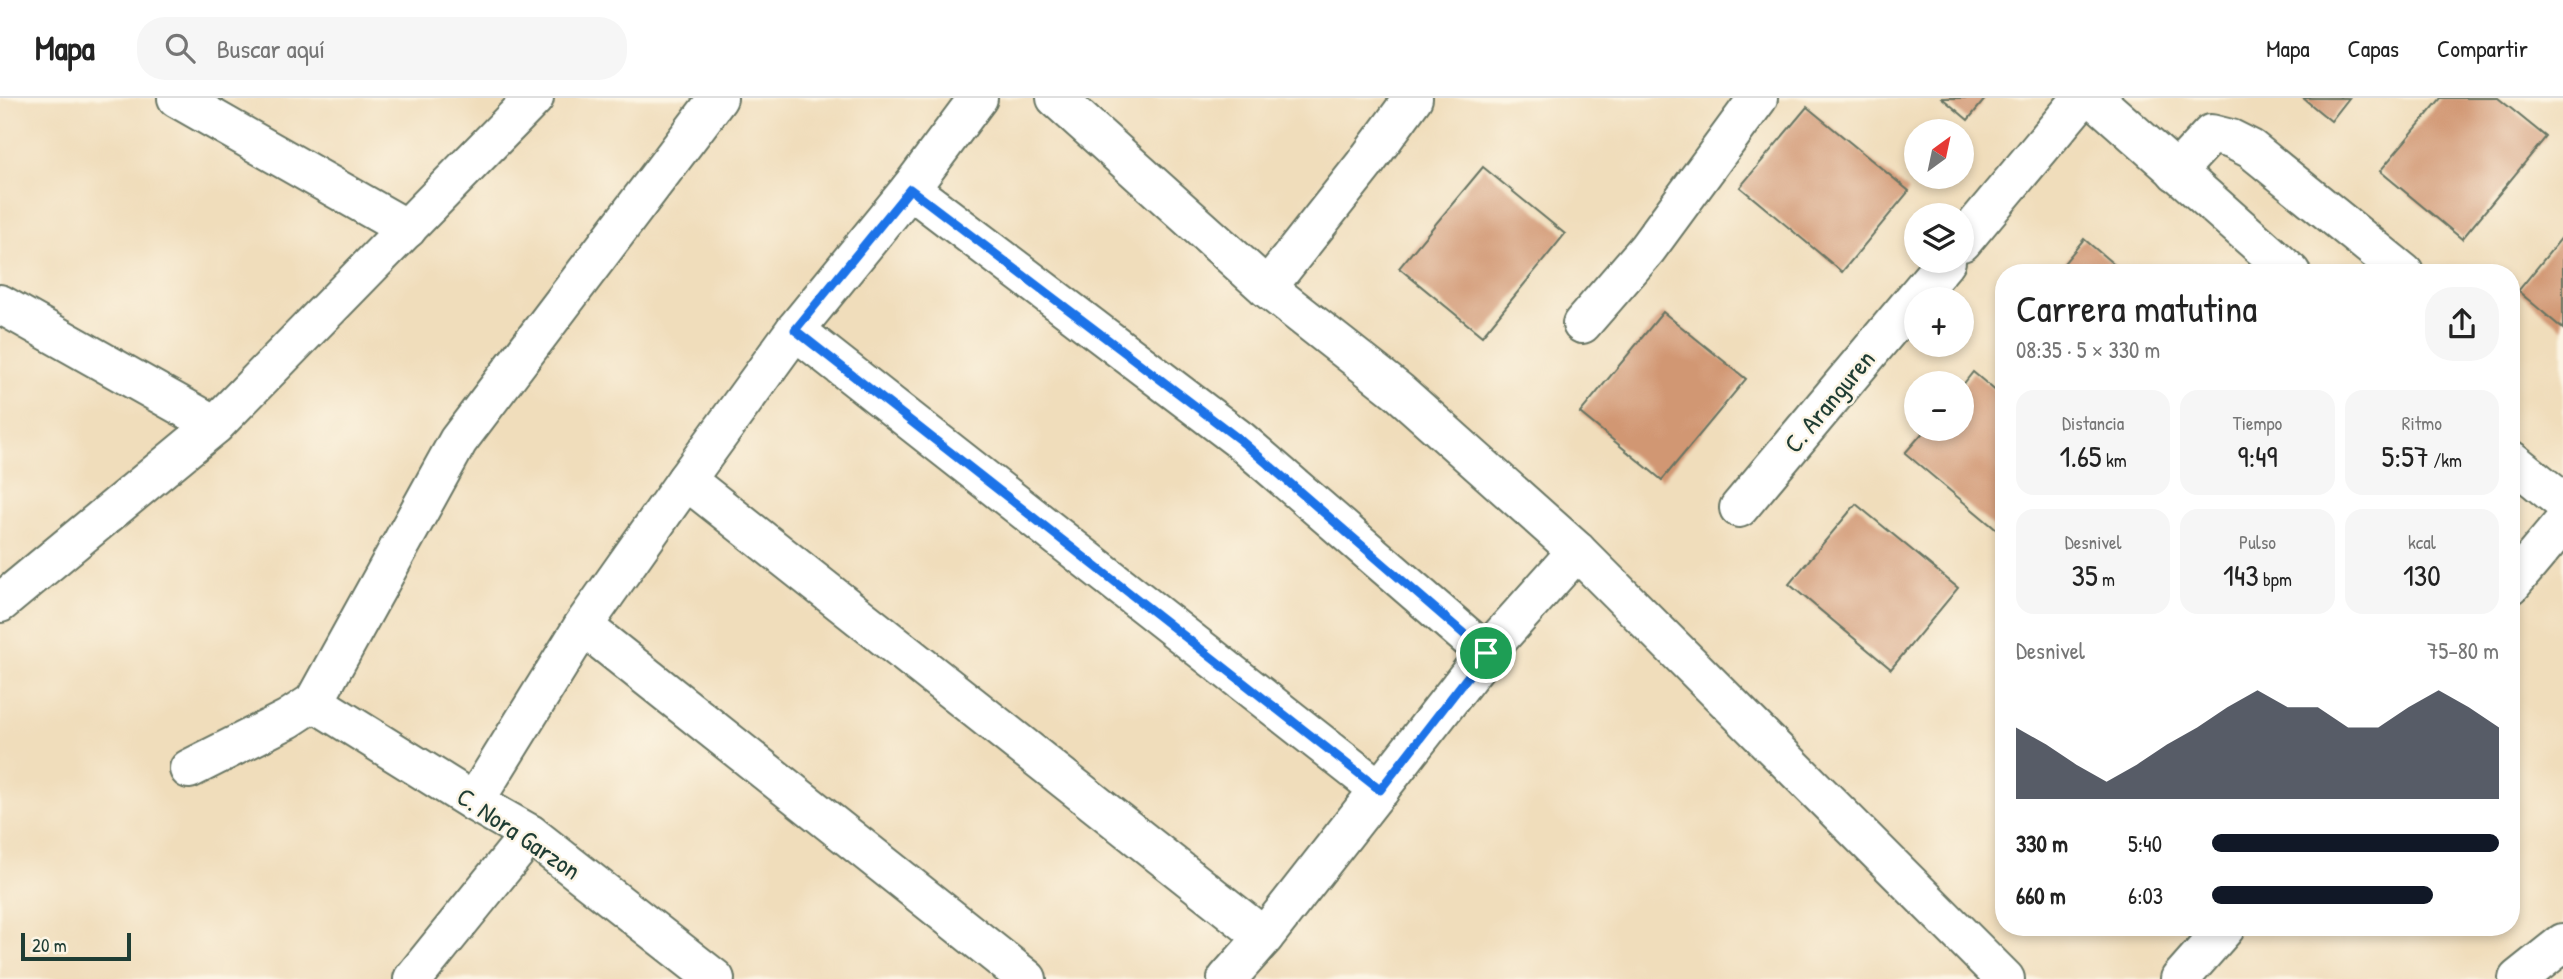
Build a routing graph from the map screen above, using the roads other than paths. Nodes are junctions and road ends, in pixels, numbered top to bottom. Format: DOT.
graph roads {
  1 [pos="177,98"];
  2 [pos="534,98"];
  3 [pos="718,98"];
  4 [pos="978,98"];
  5 [pos="1056,98"];
  6 [pos="1413,98"];
  7 [pos="1758,98"];
  8 [pos="2082,98"];
  9 [pos="2094,98"];
  10 [pos="2176,172"];
  11 [pos="910,189"];
  12 [pos="1974,228"];
  13 [pos="407,229"];
  14 [pos="2281,264"];
  15 [pos="2393,264"];
  16 [pos="1936,273"];
  17 [pos="1267,288"];
  18 [pos="0,304"];
  19 [pos="1582,324"];
  20 [pos="795,330"];
  21 [pos="215,425"];
  22 [pos="2520,467"];
  23 [pos="687,480"];
  24 [pos="2563,502"];
  25 [pos="1739,508"];
  26 [pos="2563,523"];
  27 [pos="1577,551"];
  28 [pos="2520,574"];
  29 [pos="0,603"];
  30 [pos="583,626"];
  31 [pos="1486,653"];
  32 [pos="314,702"];
  33 [pos="189,769"];
  34 [pos="1380,790"];
  35 [pos="474,802"];
  36 [pos="530,834"];
  37 [pos="2218,936"];
  38 [pos="1264,937"];
  39 [pos="2563,943"];
  40 [pos="413,979"];
  41 [pos="715,979"];
  42 [pos="1027,979"];
  43 [pos="1227,979"];
  44 [pos="2005,979"];
  45 [pos="2180,979"];
  46 [pos="2518,979"];
  1 -- 13 [label="street"];
  2 -- 13 [label="street"];
  3 -- 32 [label="street"];
  4 -- 11 [label="street"];
  5 -- 17 [label="street"];
  6 -- 17 [label="street"];
  7 -- 19 [label="street"];
  8 -- 12 [label="street"];
  9 -- 10 [label="street"];
  10 -- 14 [label="street"];
  10 -- 15 [label="street"];
  11 -- 20 [label="street"];
  11 -- 31 [label="street"];
  13 -- 21 [label="street"];
  16 -- 25 [label="street, C. Aranguren"];
  17 -- 27 [label="street"];
  18 -- 21 [label="street"];
  20 -- 23 [label="street"];
  20 -- 34 [label="street"];
  21 -- 29 [label="street"];
  22 -- 24 [label="street"];
  23 -- 30 [label="street"];
  23 -- 38 [label="street"];
  26 -- 28 [label="street"];
  27 -- 31 [label="street"];
  27 -- 44 [label="street"];
  30 -- 35 [label="street"];
  30 -- 42 [label="street"];
  31 -- 34 [label="street"];
  32 -- 33 [label="street"];
  32 -- 35 [label="street, C. Nora Garzon"];
  34 -- 38 [label="street"];
  35 -- 36 [label="street, C. Nora Garzon"];
  36 -- 40 [label="street"];
  36 -- 41 [label="street, C. Nora Garzon"];
  37 -- 45 [label="street"];
  38 -- 43 [label="street"];
  39 -- 46 [label="street"];
}
